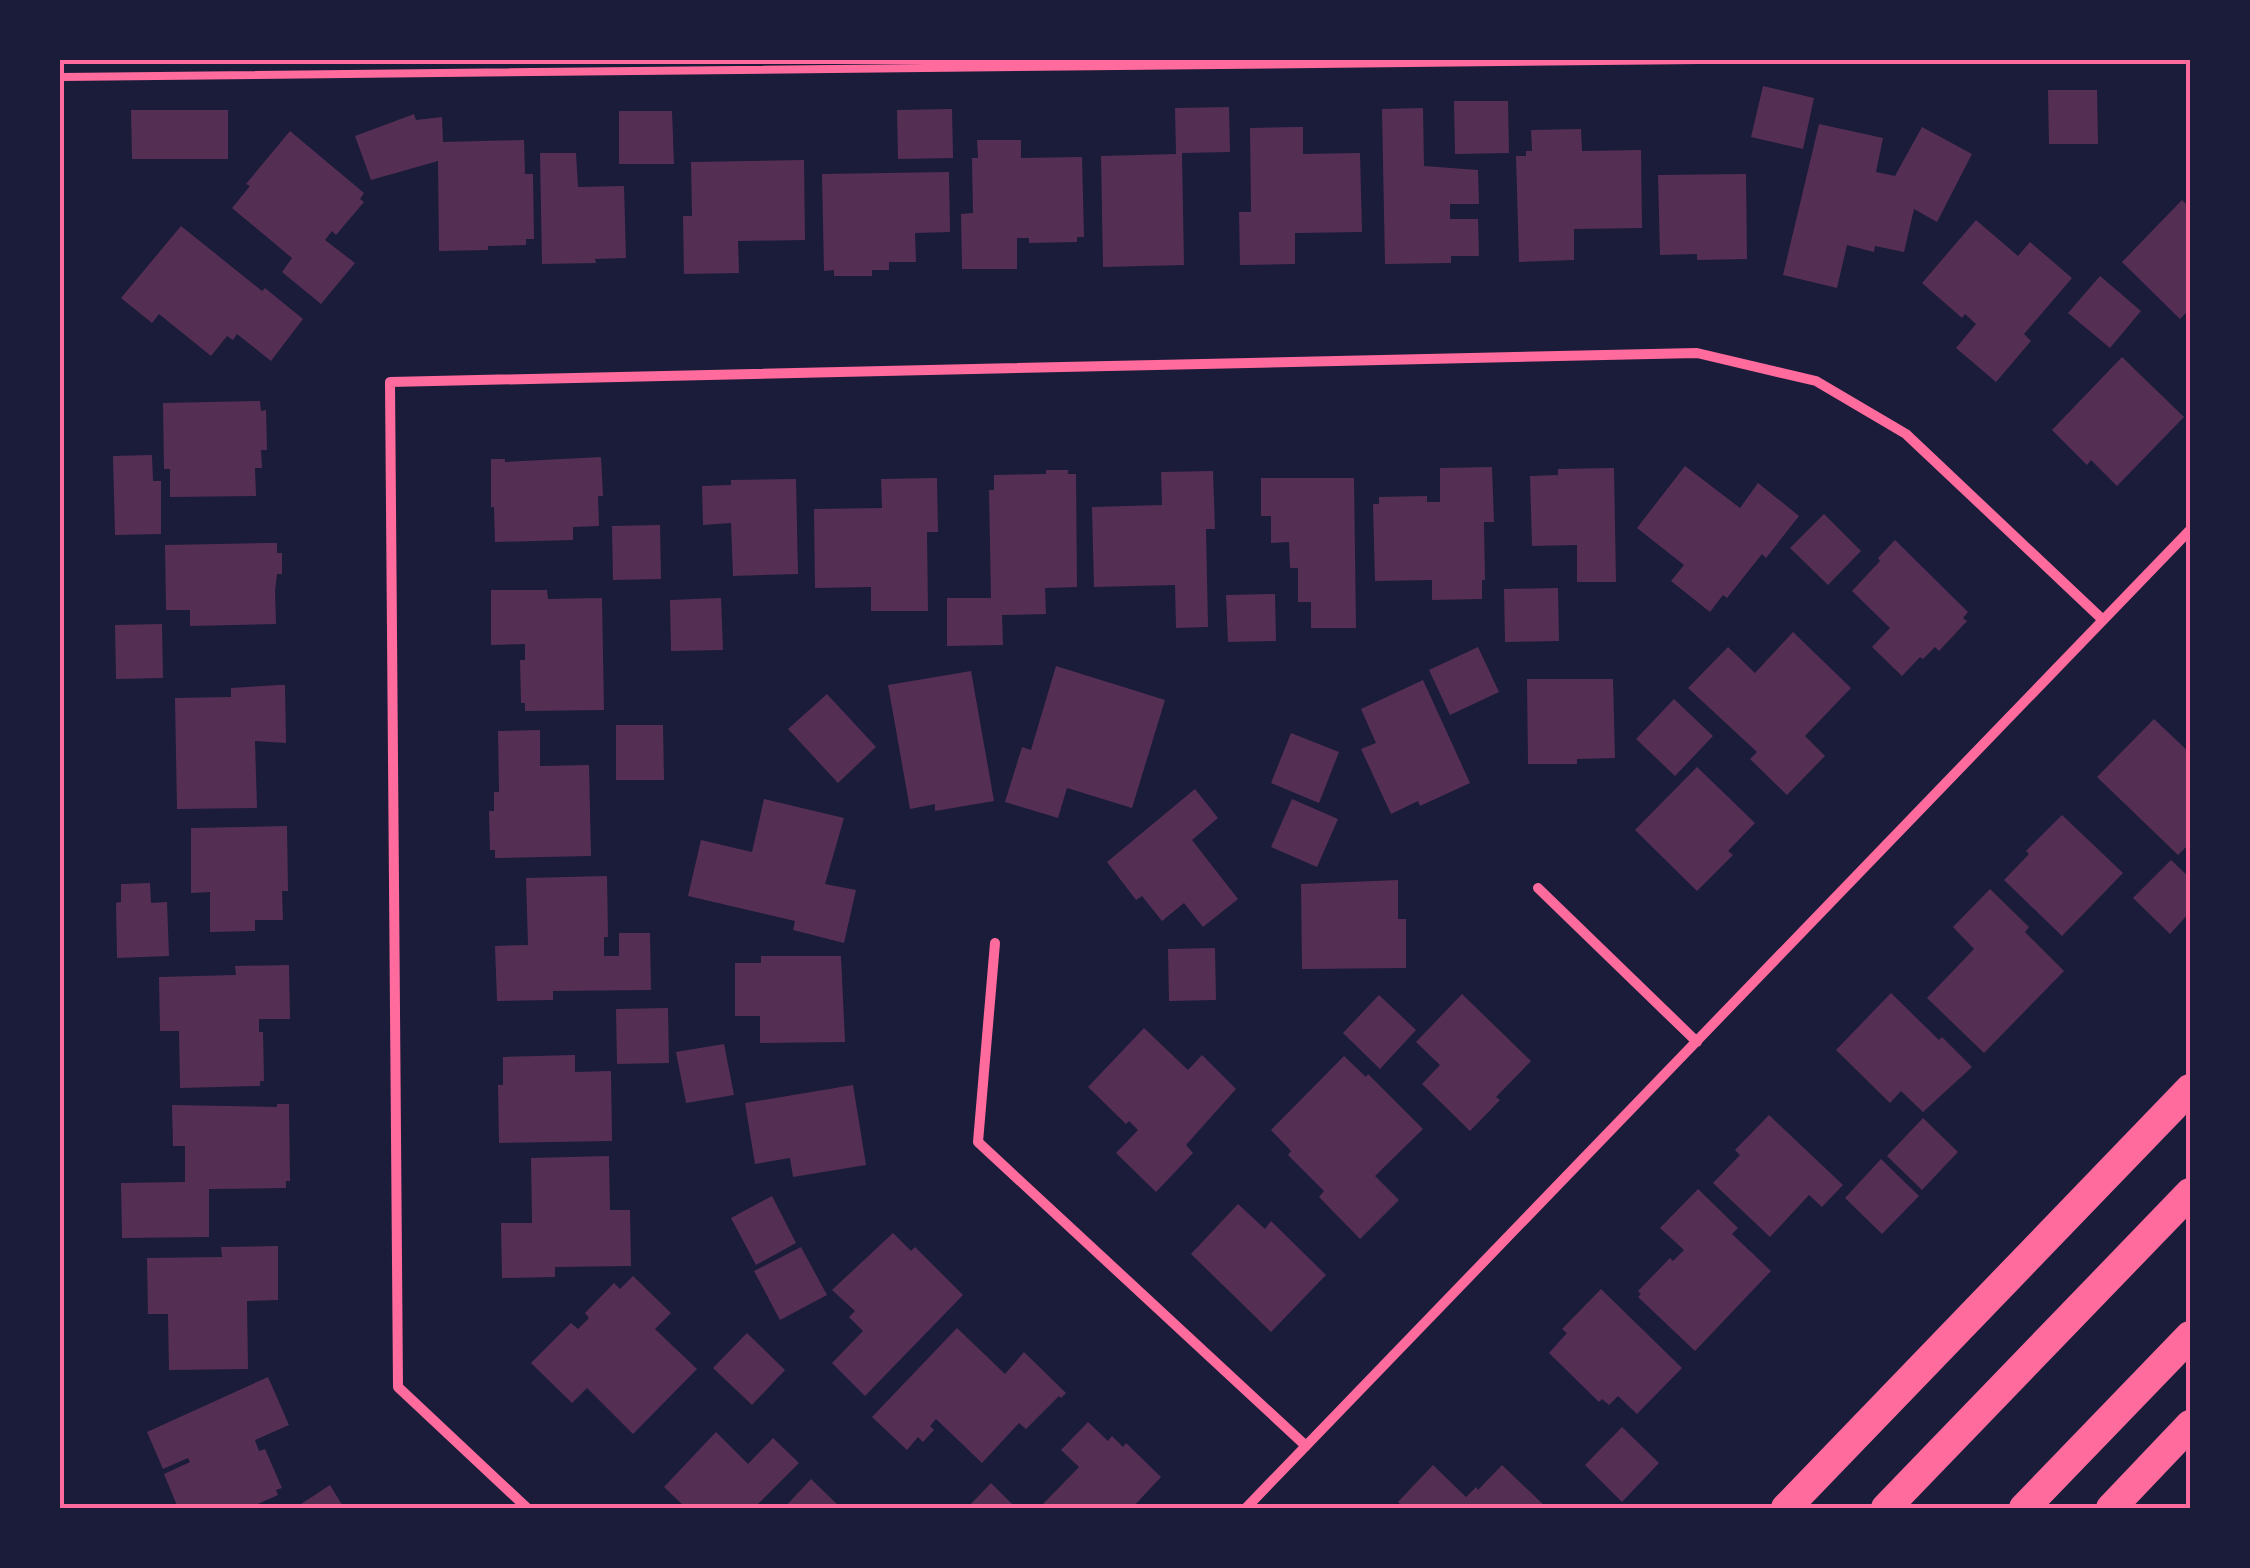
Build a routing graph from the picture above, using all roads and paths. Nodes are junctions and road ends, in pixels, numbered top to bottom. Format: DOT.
graph roads {
  1 [pos="1700,60"];
  2 [pos="60,77"];
  3 [pos="2190,530"];
  4 [pos="2103,620"];
  5 [pos="1538,888"];
  6 [pos="996,942"];
  7 [pos="1697,1042"];
  8 [pos="2190,1089"];
  9 [pos="2190,1193"];
  10 [pos="2190,1336"];
  11 [pos="2190,1425"];
  12 [pos="1306,1446"];
  13 [pos="527,1508"];
  14 [pos="1246,1508"];
  15 [pos="1786,1508"];
  16 [pos="1886,1508"];
  17 [pos="2024,1508"];
  18 [pos="2111,1508"];
  1 -- 2 [label="lane"];
  3 -- 4 [label="street"];
  4 -- 7 [label="street"];
  4 -- 13 [label="street"];
  5 -- 7 [label="street"];
  6 -- 12 [label="street"];
  7 -- 12 [label="street"];
  8 -- 15 [label="highway"];
  9 -- 16 [label="highway"];
  10 -- 17 [label="highway"];
  11 -- 18 [label="highway"];
  12 -- 14 [label="street"];
}
